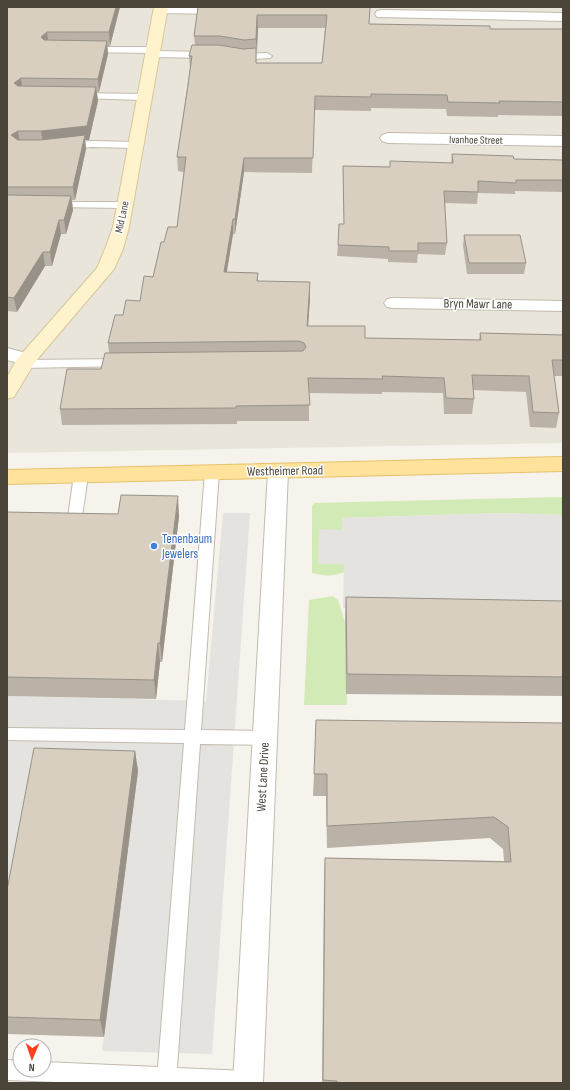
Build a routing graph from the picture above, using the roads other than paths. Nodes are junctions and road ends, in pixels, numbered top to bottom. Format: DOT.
graph roads {
  1 [pos="161,9"];
  2 [pos="223,11"];
  3 [pos="382,14"];
  4 [pos="563,17"];
  5 [pos="79,50"];
  6 [pos="153,52"];
  7 [pos="216,54"];
  8 [pos="231,56"];
  9 [pos="267,56"];
  10 [pos="68,96"];
  11 [pos="144,97"];
  12 [pos="388,138"];
  13 [pos="563,141"];
  14 [pos="136,144"];
  15 [pos="57,147"];
  16 [pos="46,205"];
  17 [pos="125,205"];
  18 [pos="393,303"];
  19 [pos="563,306"];
  20 [pos="7,354"];
  21 [pos="26,361"];
  22 [pos="134,363"];
  23 [pos="7,393"];
  24 [pos="563,464"];
  25 [pos="278,471"];
  26 [pos="212,472"];
  27 [pos="81,475"];
  28 [pos="7,478"];
  29 [pos="75,517"];
  30 [pos="7,734"];
  31 [pos="192,737"];
  32 [pos="265,738"];
  33 [pos="7,1070"];
  34 [pos="167,1078"];
  35 [pos="248,1082"];
  1 -- 2 [label="lane"];
  1 -- 6 [label="street, Mid Lane"];
  3 -- 4 [label="street"];
  5 -- 6 [label="lane"];
  6 -- 7 [label="lane"];
  6 -- 11 [label="street, Mid Lane"];
  8 -- 9 [label="lane"];
  10 -- 11 [label="lane"];
  11 -- 14 [label="street, Mid Lane"];
  12 -- 13 [label="street, Ivanhoe Street"];
  14 -- 15 [label="lane"];
  14 -- 17 [label="street, Mid Lane"];
  16 -- 17 [label="lane"];
  17 -- 21 [label="street, Mid Lane"];
  18 -- 19 [label="street, Bryn Mawr Lane"];
  20 -- 21 [label="street"];
  21 -- 22 [label="lane"];
  21 -- 23 [label="street, Mid Lane"];
  24 -- 25 [label="main road, Westheimer Road"];
  25 -- 26 [label="main road, Westheimer Road"];
  25 -- 32 [label="street, West Lane Drive"];
  26 -- 27 [label="main road, Westheimer Road"];
  26 -- 31 [label="lane"];
  27 -- 28 [label="main road, Westheimer Road"];
  27 -- 29 [label="lane"];
  30 -- 31 [label="lane"];
  31 -- 32 [label="lane"];
  31 -- 34 [label="lane"];
  32 -- 35 [label="street, West Lane Drive"];
  33 -- 34 [label="lane"];
  34 -- 35 [label="lane"];
}
